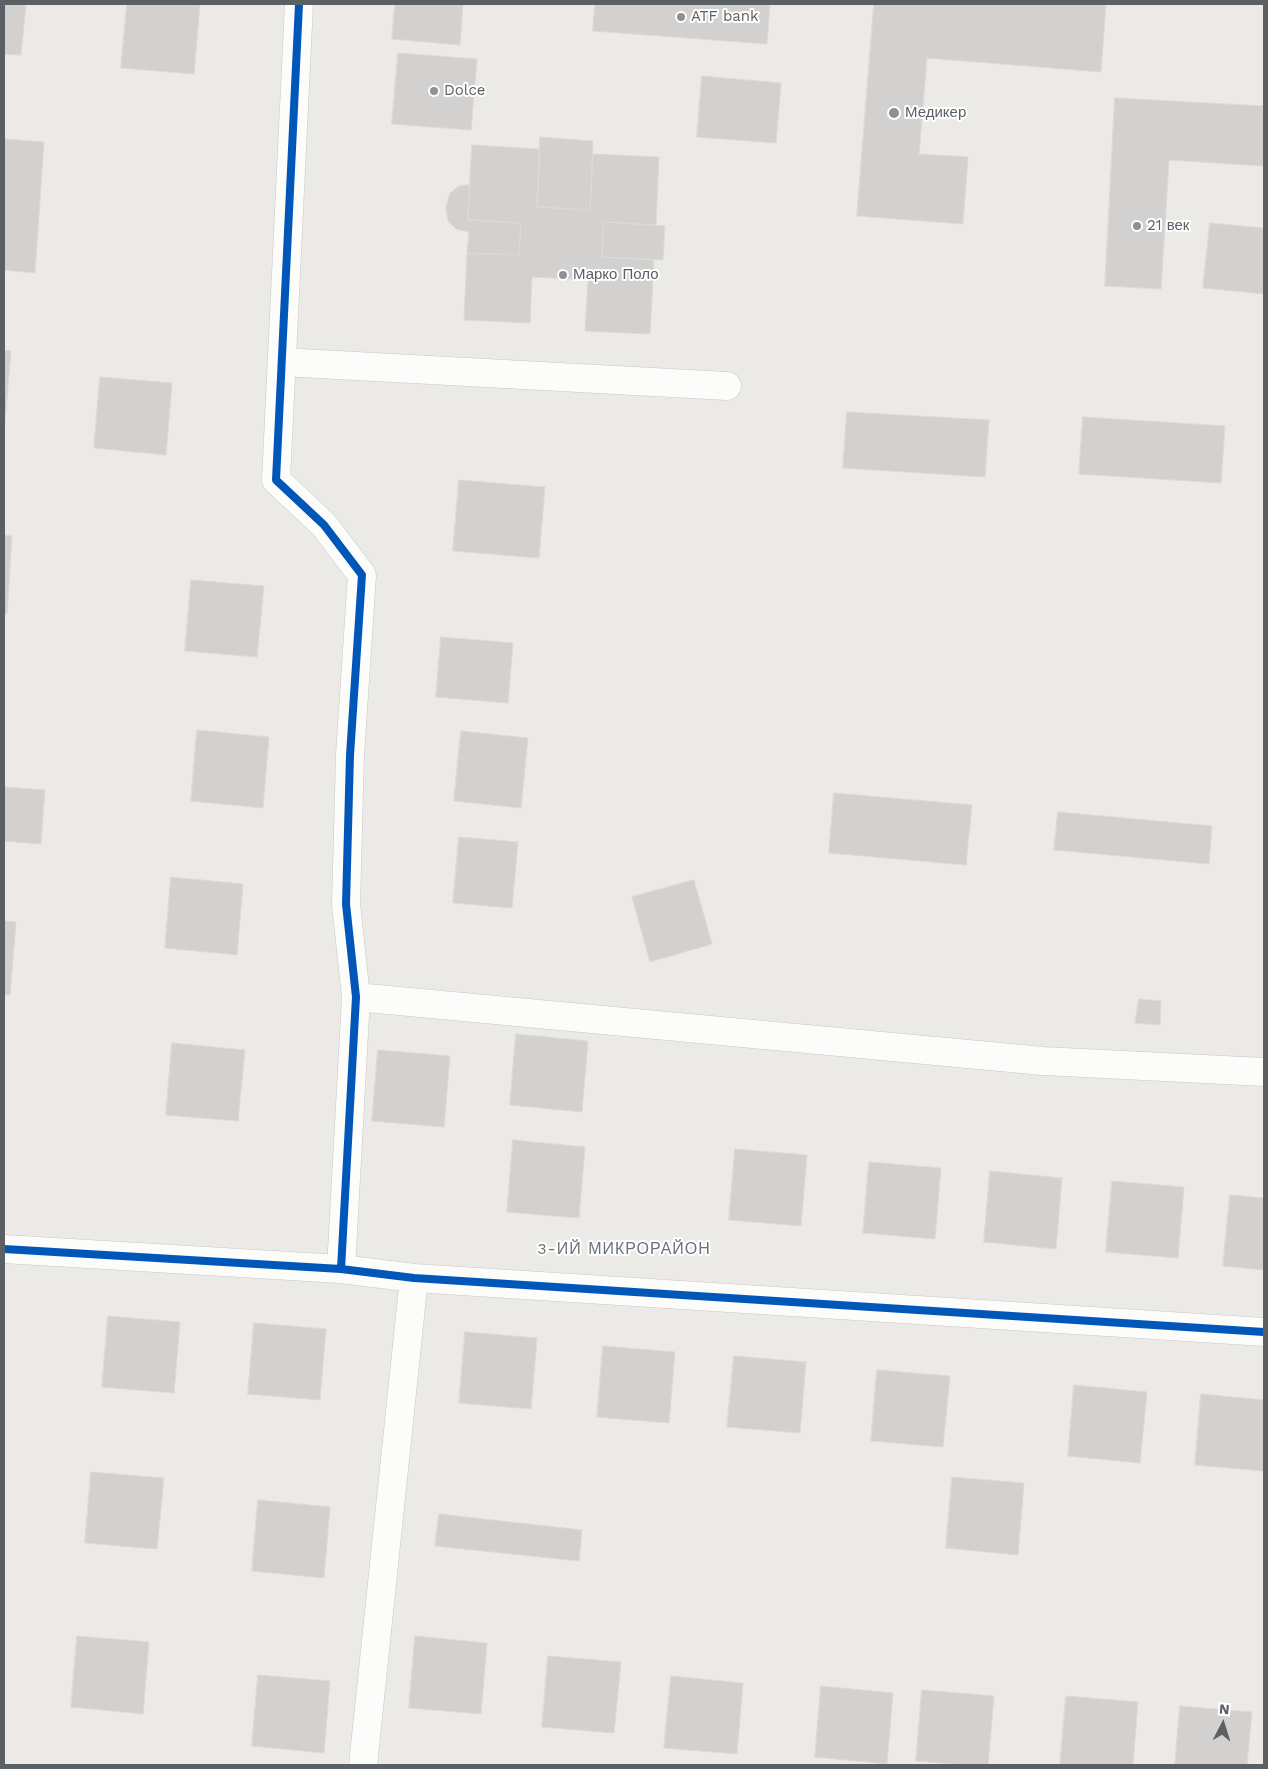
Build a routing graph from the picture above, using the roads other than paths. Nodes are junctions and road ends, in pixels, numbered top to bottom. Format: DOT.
graph roads {
  1 [pos="299,4"];
  2 [pos="282,362"];
  3 [pos="727,386"];
  4 [pos="356,997"];
  5 [pos="1264,1072"];
  6 [pos="4,1249"];
  7 [pos="342,1269"];
  8 [pos="414,1278"];
  9 [pos="1264,1332"];
  10 [pos="363,1765"];
  1 -- 2 [label="street"];
  2 -- 3 [label="street"];
  2 -- 4 [label="street"];
  4 -- 5 [label="street"];
  4 -- 7 [label="street"];
  6 -- 7 [label="street"];
  7 -- 8 [label="street"];
  8 -- 9 [label="street"];
  8 -- 10 [label="street"];
}
